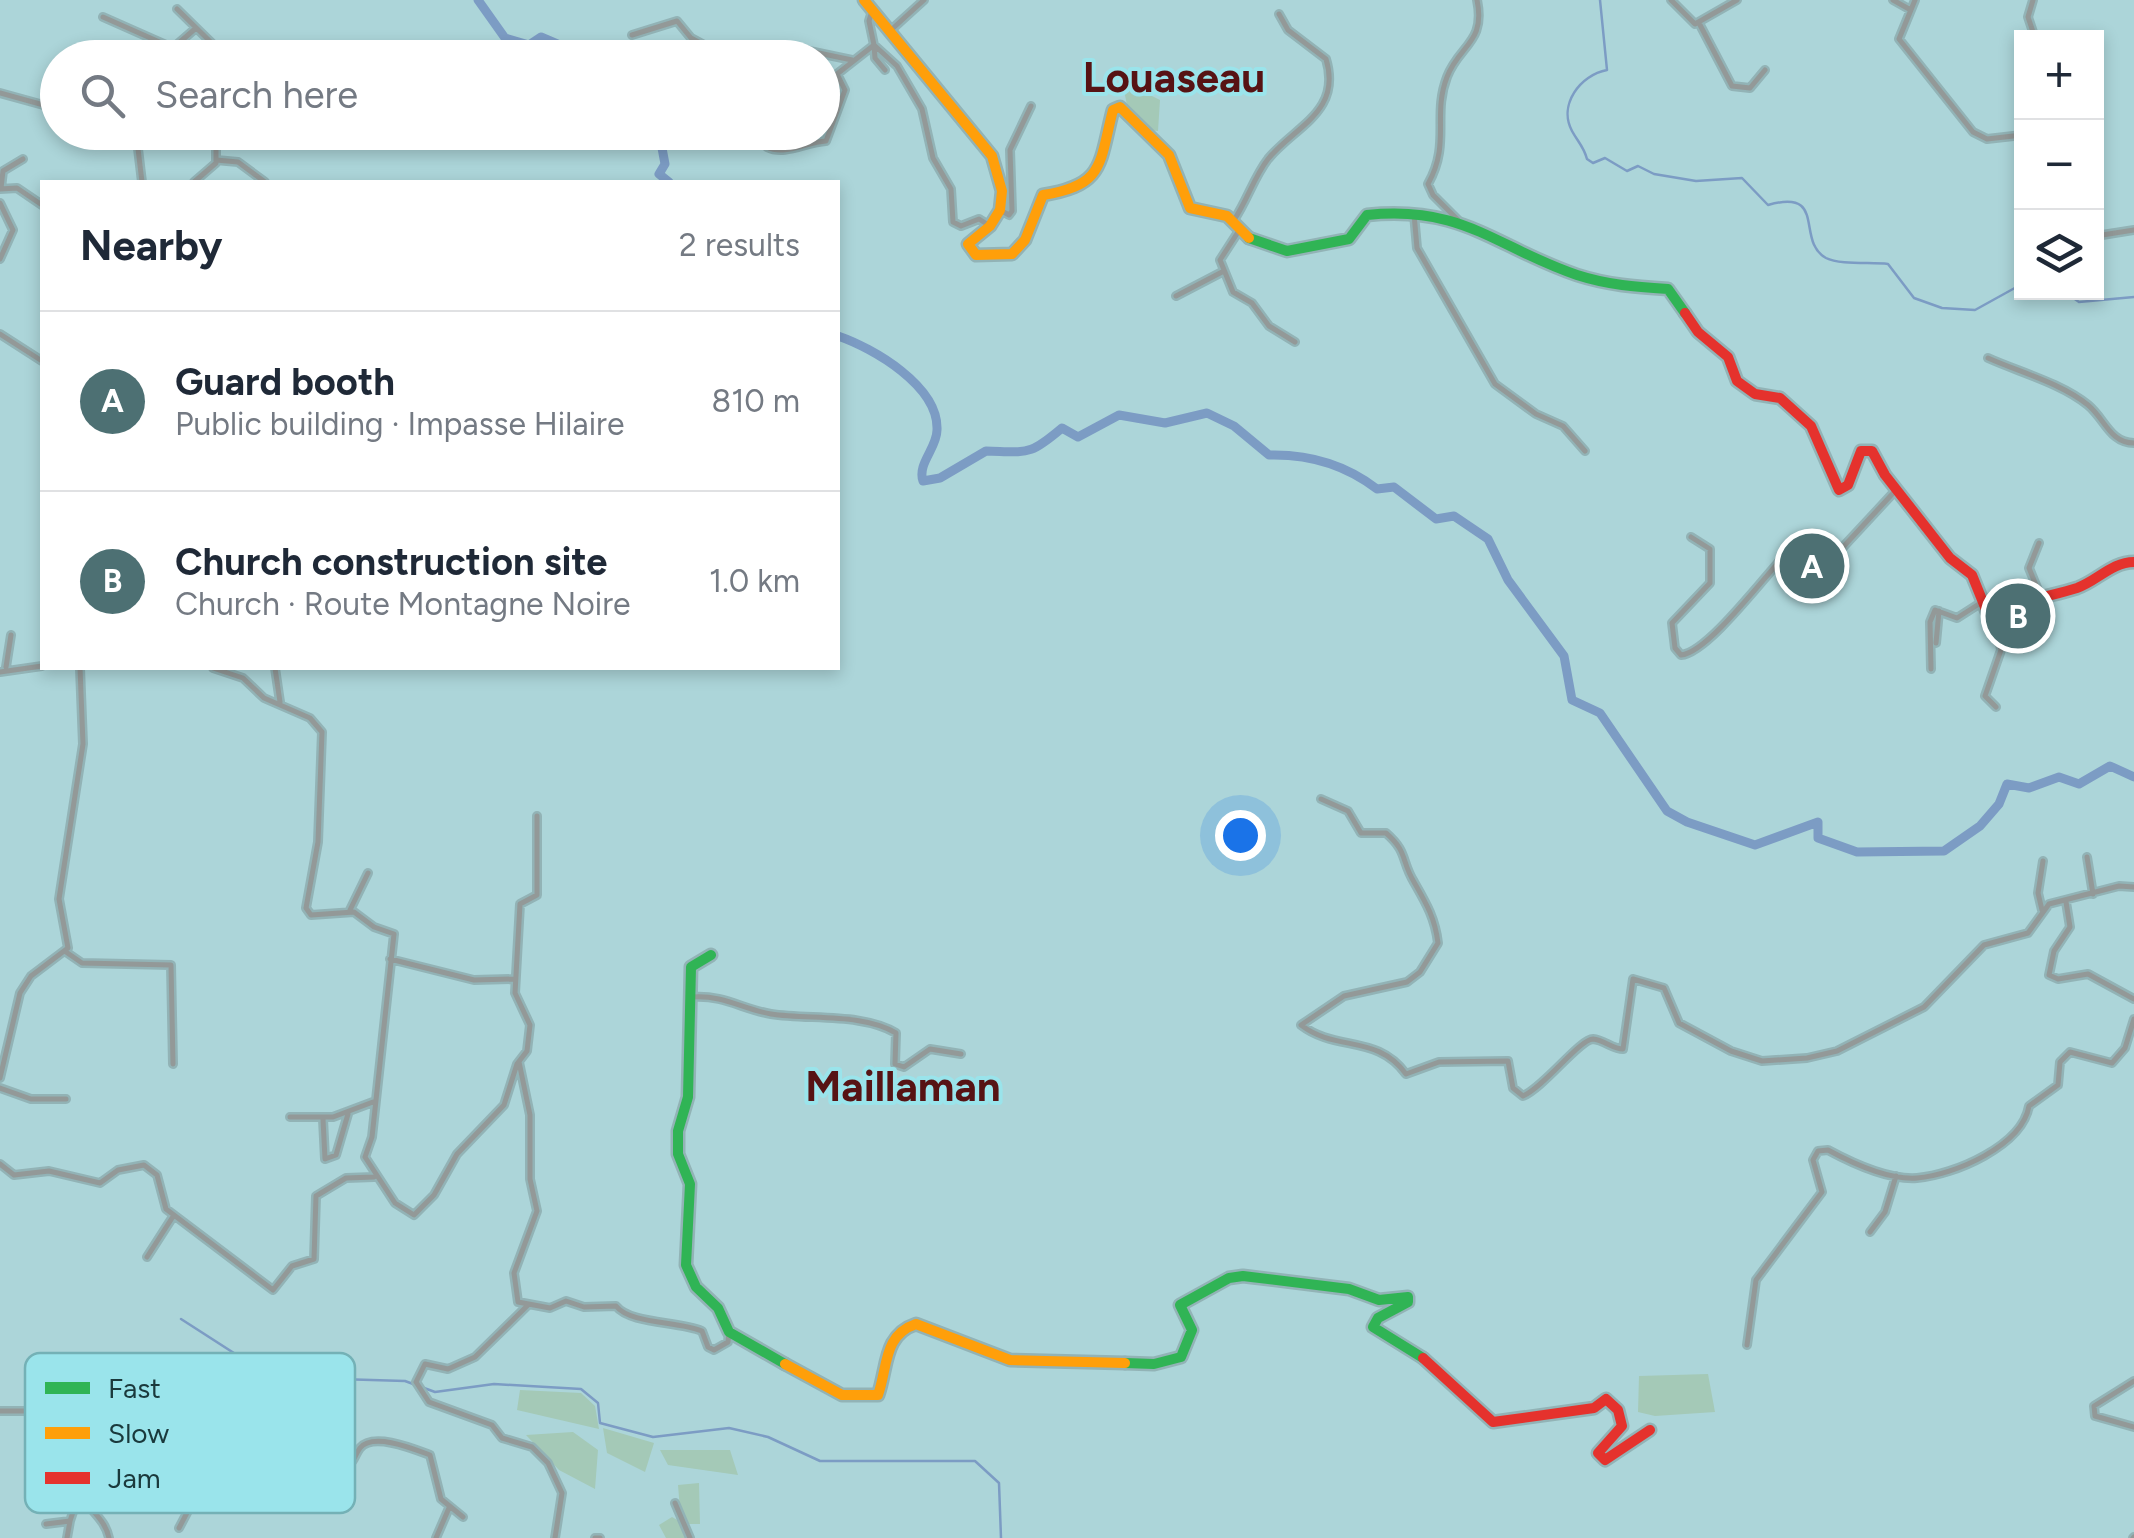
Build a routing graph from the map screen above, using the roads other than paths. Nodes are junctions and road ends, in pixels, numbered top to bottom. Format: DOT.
graph roads {
  1 [pos="864,0"];
  2 [pos="924,0"];
  3 [pos="1477,0"];
  4 [pos="1671,0"];
  5 [pos="1736,0"];
  6 [pos="1893,0"];
  7 [pos="1915,0"];
  8 [pos="2033,0"];
  9 [pos="177,9"];
  10 [pos="1909,9"];
  11 [pos="872,11"];
  12 [pos="1279,14"];
  13 [pos="103,17"];
  14 [pos="1698,23"];
  15 [pos="196,28"];
  16 [pos="2032,30"];
  17 [pos="888,32"];
  18 [pos="632,34"];
  19 [pos="155,40"];
  20 [pos="182,40"];
  21 [pos="208,40"];
  22 [pos="695,40"];
  23 [pos="874,45"];
  24 [pos="840,57"];
  25 [pos="852,60"];
  26 [pos="885,70"];
  27 [pos="1766,70"];
  28 [pos="840,71"];
  29 [pos="0,92"];
  30 [pos="40,103"];
  31 [pos="1031,106"];
  32 [pos="2014,135"];
  33 [pos="138,150"];
  34 [pos="216,150"];
  35 [pos="24,159"];
  36 [pos="216,160"];
  37 [pos="142,180"];
  38 [pos="196,180"];
  39 [pos="262,180"];
  40 [pos="1,189"];
  41 [pos="0,203"];
  42 [pos="40,203"];
  43 [pos="1000,210"];
  44 [pos="1414,214"];
  45 [pos="1458,220"];
  46 [pos="1237,225"];
  47 [pos="990,226"];
  48 [pos="2134,230"];
  49 [pos="2104,235"];
  50 [pos="0,259"];
  51 [pos="1222,272"];
  52 [pos="1176,296"];
  53 [pos="0,334"];
  54 [pos="1295,342"];
  55 [pos="1988,358"];
  56 [pos="40,360"];
  57 [pos="2134,443"];
  58 [pos="1584,452"];
  59 [pos="1896,490"];
  60 [pos="1691,537"];
  61 [pos="2039,543"];
  62 [pos="2134,562"];
  63 [pos="2040,594"];
  64 [pos="1982,602"];
  65 [pos="1939,611"];
  66 [pos="1996,618"];
  67 [pos="11,635"];
  68 [pos="1936,645"];
  69 [pos="40,666"];
  70 [pos="1931,669"];
  71 [pos="3,670"];
  72 [pos="80,670"];
  73 [pos="219,670"];
  74 [pos="275,670"];
  75 [pos="280,702"];
  76 [pos="1996,707"];
  77 [pos="1321,799"];
  78 [pos="538,816"];
  79 [pos="2087,857"];
  80 [pos="2043,861"];
  81 [pos="368,873"];
  82 [pos="2134,887"];
  83 [pos="2093,894"];
  84 [pos="2066,902"];
  85 [pos="350,910"];
  86 [pos="2042,910"];
  87 [pos="66,952"];
  88 [pos="710,954"];
  89 [pos="390,958"];
  90 [pos="514,979"];
  91 [pos="694,997"];
  92 [pos="2134,999"];
  93 [pos="2134,1018"];
  94 [pos="960,1054"];
  95 [pos="519,1062"];
  96 [pos="173,1064"];
  97 [pos="0,1078"];
  98 [pos="0,1088"];
  99 [pos="66,1099"];
  100 [pos="373,1102"];
  101 [pos="348,1114"];
  102 [pos="290,1117"];
  103 [pos="323,1119"];
  104 [pos="0,1164"];
  105 [pos="374,1176"];
  106 [pos="1896,1176"];
  107 [pos="174,1215"];
  108 [pos="1870,1232"];
  109 [pos="147,1257"];
  110 [pos="527,1306"];
  111 [pos="729,1332"];
  112 [pos="1747,1344"];
  113 [pos="2134,1381"];
  114 [pos="2134,1427"];
  115 [pos="1650,1430"];
  116 [pos="355,1456"];
  117 [pos="675,1504"];
  118 [pos="449,1508"];
  119 [pos="73,1513"];
  120 [pos="96,1513"];
  121 [pos="186,1513"];
  122 [pos="463,1517"];
  123 [pos="70,1521"];
  124 [pos="46,1524"];
  125 [pos="178,1528"];
  126 [pos="66,1538"];
  127 [pos="109,1538"];
  128 [pos="436,1538"];
  129 [pos="555,1538"];
  130 [pos="690,1538"];
  1 -- 11 [label="street"];
  2 -- 17 [label="street"];
  3 -- 45 [label="street"];
  4 -- 14 [label="street"];
  5 -- 14 [label="street"];
  6 -- 10 [label="street"];
  7 -- 10 [label="street"];
  8 -- 16 [label="street"];
  9 -- 15 [label="street"];
  10 -- 32 [label="street"];
  11 -- 17 [label="street"];
  11 -- 23 [label="street"];
  12 -- 46 [label="street"];
  13 -- 19 [label="street"];
  14 -- 27 [label="street"];
  15 -- 20 [label="street"];
  15 -- 21 [label="street"];
  17 -- 43 [label="street"];
  18 -- 22 [label="street"];
  23 -- 25 [label="street"];
  23 -- 26 [label="street"];
  23 -- 47 [label="street"];
  24 -- 25 [label="street"];
  25 -- 28 [label="street"];
  29 -- 30 [label="street"];
  31 -- 43 [label="street"];
  33 -- 37 [label="street"];
  34 -- 36 [label="street"];
  35 -- 40 [label="street"];
  36 -- 38 [label="street"];
  36 -- 39 [label="street"];
  40 -- 42 [label="street"];
  41 -- 50 [label="street"];
  43 -- 47 [label="street"];
  44 -- 45 [label="street"];
  44 -- 46 [label="street"];
  44 -- 58 [label="street"];
  45 -- 59 [label="street"];
  46 -- 47 [label="street"];
  46 -- 51 [label="street"];
  48 -- 49 [label="street"];
  51 -- 52 [label="street"];
  51 -- 54 [label="street"];
  53 -- 56 [label="street"];
  55 -- 57 [label="street"];
  59 -- 60 [label="street"];
  59 -- 64 [label="street"];
  61 -- 63 [label="street"];
  62 -- 63 [label="street"];
  63 -- 66 [label="street"];
  64 -- 65 [label="street"];
  64 -- 66 [label="street"];
  65 -- 68 [label="street"];
  65 -- 70 [label="street"];
  66 -- 76 [label="street"];
  67 -- 71 [label="street"];
  69 -- 71 [label="street"];
  72 -- 87 [label="street"];
  73 -- 75 [label="street"];
  74 -- 75 [label="street"];
  75 -- 85 [label="street"];
  77 -- 86 [label="street"];
  78 -- 90 [label="street"];
  79 -- 83 [label="street"];
  80 -- 86 [label="street"];
  81 -- 85 [label="street"];
  82 -- 83 [label="street"];
  83 -- 84 [label="street"];
  84 -- 86 [label="street"];
  84 -- 92 [label="street"];
  85 -- 89 [label="street"];
  87 -- 96 [label="street"];
  87 -- 97 [label="street"];
  88 -- 91 [label="street"];
  89 -- 90 [label="street"];
  89 -- 100 [label="street"];
  90 -- 95 [label="street"];
  91 -- 94 [label="street"];
  91 -- 111 [label="street"];
  93 -- 106 [label="street"];
  95 -- 105 [label="street"];
  95 -- 110 [label="street"];
  98 -- 99 [label="street"];
  100 -- 101 [label="street"];
  100 -- 105 [label="street"];
  101 -- 103 [label="street"];
  101 -- 103 [label="street"];
  102 -- 103 [label="street"];
  104 -- 107 [label="street"];
  105 -- 107 [label="street"];
  106 -- 108 [label="street"];
  106 -- 112 [label="street"];
  107 -- 109 [label="street"];
  110 -- 111 [label="street"];
  110 -- 129 [label="street"];
  111 -- 115 [label="street"];
  113 -- 114 [label="street"];
  116 -- 118 [label="street"];
  117 -- 130 [label="street"];
  118 -- 122 [label="street"];
  118 -- 128 [label="street"];
  119 -- 123 [label="street"];
  120 -- 127 [label="street"];
  121 -- 125 [label="street"];
  123 -- 124 [label="street"];
  123 -- 126 [label="street"];
}
